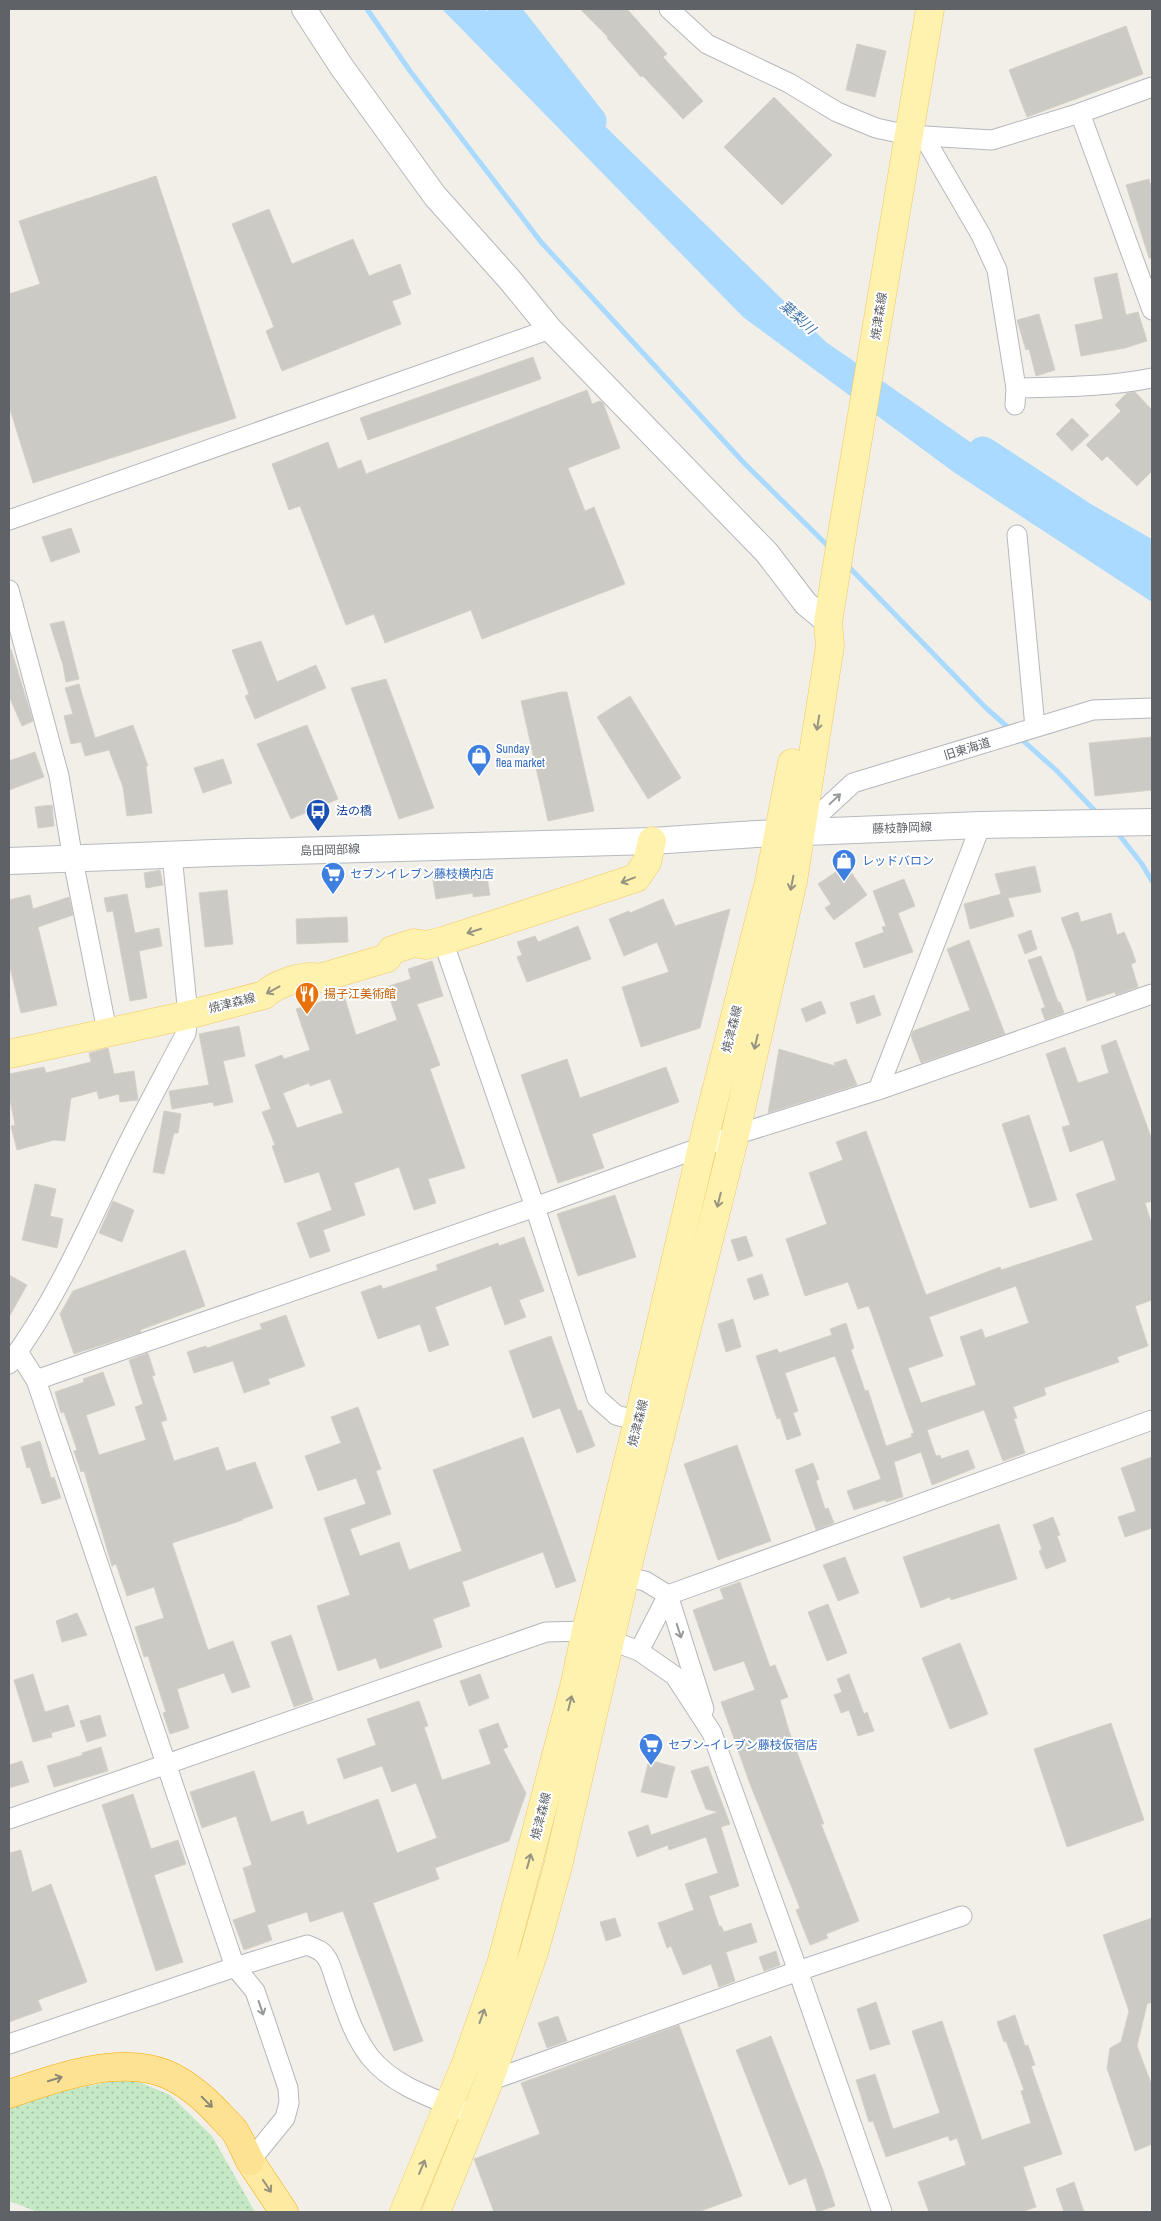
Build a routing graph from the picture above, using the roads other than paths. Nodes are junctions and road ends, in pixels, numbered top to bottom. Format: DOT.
graph roads {
  1 [pos="304,9"];
  2 [pos="669,9"];
  3 [pos="930,9"];
  4 [pos="1152,86"];
  5 [pos="1080,113"];
  6 [pos="916,136"];
  7 [pos="1152,310"];
  8 [pos="550,329"];
  9 [pos="1152,378"];
  10 [pos="9,520"];
  11 [pos="1017,535"];
  12 [pos="9,590"];
  13 [pos="828,622"];
  14 [pos="1152,708"];
  15 [pos="1030,728"];
  16 [pos="1152,822"];
  17 [pos="980,825"];
  18 [pos="790,832"];
  19 [pos="652,841"];
  20 [pos="172,855"];
  21 [pos="73,860"];
  22 [pos="9,861"];
  23 [pos="443,941"];
  24 [pos="1152,994"];
  25 [pos="188,1015"];
  26 [pos="107,1031"];
  27 [pos="9,1054"];
  28 [pos="878,1090"];
  29 [pos="735,1135"];
  30 [pos="702,1147"];
  31 [pos="535,1207"];
  32 [pos="13,1358"];
  33 [pos="36,1380"];
  34 [pos="1152,1420"];
  35 [pos="638,1421"];
  36 [pos="626,1577"];
  37 [pos="668,1595"];
  38 [pos="598,1635"];
  39 [pos="639,1651"];
  40 [pos="712,1733"];
  41 [pos="166,1765"];
  42 [pos="9,1819"];
  43 [pos="962,1916"];
  44 [pos="235,1967"];
  45 [pos="798,1971"];
  46 [pos="9,2044"];
  47 [pos="489,2081"];
  48 [pos="9,2094"];
  49 [pos="449,2104"];
  50 [pos="476,2116"];
  51 [pos="250,2161"];
  52 [pos="284,2212"];
  53 [pos="404,2212"];
  54 [pos="436,2212"];
  55 [pos="882,2212"];
  1 -- 8 [label="street"];
  2 -- 6 [label="street"];
  3 -- 6 [label="main road, 焼津森線"];
  4 -- 5 [label="street"];
  5 -- 6 [label="street"];
  5 -- 7 [label="street"];
  6 -- 9 [label="street"];
  6 -- 13 [label="main road, 焼津森線"];
  8 -- 10 [label="street"];
  8 -- 13 [label="street"];
  11 -- 15 [label="street"];
  12 -- 21 [label="street"];
  13 -- 18 [label="main road, 焼津森線"];
  14 -- 15 [label="street, 旧東海道"];
  18 -- 15 [label="street, 旧東海道, one-way"];
  16 -- 17 [label="main road, 藤枝静岡線"];
  17 -- 18 [label="main road, 藤枝静岡線"];
  17 -- 28 [label="street"];
  18 -- 19 [label="main road, 藤枝静岡線"];
  18 -- 29 [label="main road, 焼津森線, one-way"];
  18 -- 30 [label="main road, 焼津森線"];
  19 -- 20 [label="main road, 島田岡部線"];
  19 -- 23 [label="main road, 焼津森線, one-way"];
  20 -- 21 [label="main road, 島田岡部線"];
  20 -- 25 [label="street"];
  21 -- 22 [label="main road, 島田岡部線"];
  21 -- 26 [label="street"];
  23 -- 25 [label="main road, 焼津森線, one-way"];
  23 -- 31 [label="street"];
  24 -- 28 [label="street"];
  25 -- 26 [label="main road, 焼津森線"];
  25 -- 32 [label="street"];
  26 -- 27 [label="main road, 焼津森線"];
  28 -- 29 [label="street"];
  29 -- 30 [label="street"];
  29 -- 36 [label="main road, 焼津森線, one-way"];
  30 -- 31 [label="street"];
  30 -- 35 [label="main road, 焼津森線"];
  31 -- 33 [label="street"];
  31 -- 35 [label="street"];
  32 -- 33 [label="street"];
  33 -- 41 [label="street"];
  34 -- 37 [label="street"];
  35 -- 38 [label="main road, 焼津森線"];
  36 -- 37 [label="street"];
  36 -- 38 [label="main road, 焼津森線"];
  37 -- 39 [label="street"];
  37 -- 40 [label="street, one-way"];
  38 -- 39 [label="street"];
  38 -- 41 [label="street"];
  38 -- 47 [label="main road, 焼津森線"];
  49 -- 38 [label="main road, 焼津森線, one-way"];
  39 -- 40 [label="street"];
  40 -- 45 [label="street"];
  41 -- 42 [label="street"];
  41 -- 44 [label="street"];
  43 -- 45 [label="street"];
  44 -- 46 [label="street"];
  44 -- 49 [label="street"];
  44 -- 51 [label="street, one-way"];
  45 -- 47 [label="street"];
  45 -- 55 [label="street"];
  47 -- 50 [label="main road, 焼津森線"];
  48 -- 51 [label="highway, one-way"];
  49 -- 50 [label="street"];
  53 -- 49 [label="main road, 焼津森線, one-way"];
  50 -- 54 [label="main road, 焼津森線"];
  51 -- 52 [label="highway, one-way"];
}
